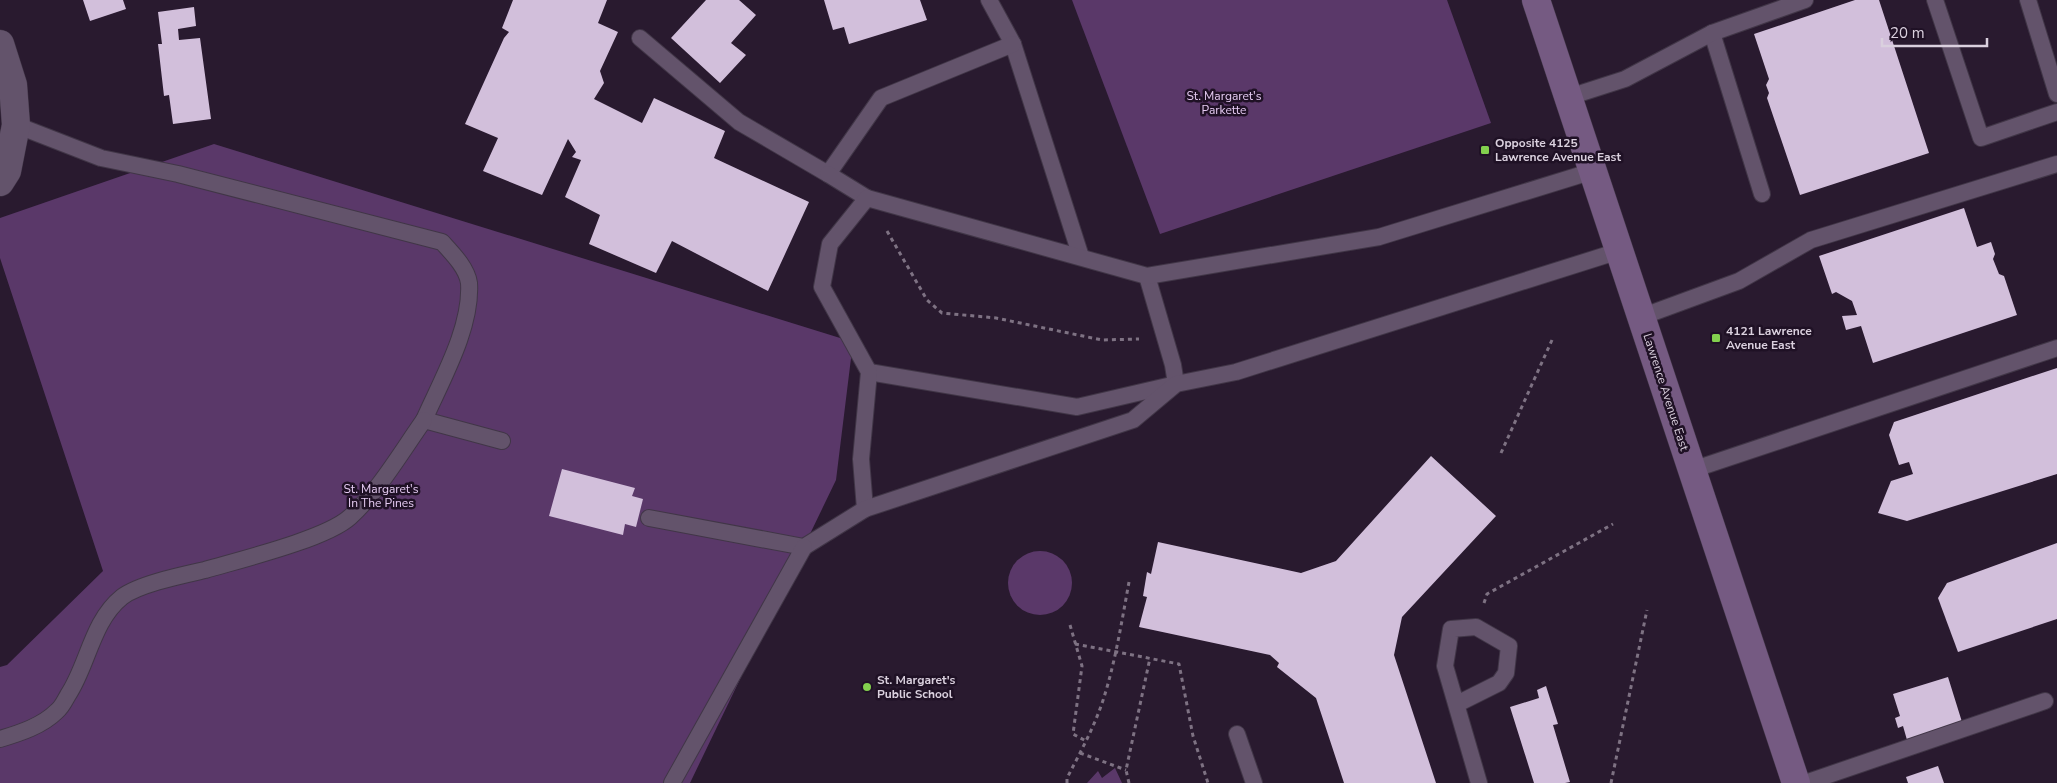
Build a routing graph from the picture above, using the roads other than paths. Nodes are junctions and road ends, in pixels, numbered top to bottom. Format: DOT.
graph roads {
  1 [pos="989,0"];
  2 [pos="1536,0"];
  3 [pos="1805,0"];
  4 [pos="1935,0"];
  5 [pos="2028,0"];
  6 [pos="1712,33"];
  7 [pos="640,38"];
  8 [pos="0,44"];
  9 [pos="1014,44"];
  10 [pos="2057,94"];
  11 [pos="1569,97"];
  12 [pos="2057,112"];
  13 [pos="16,125"];
  14 [pos="2057,164"];
  15 [pos="1593,171"];
  16 [pos="828,174"];
  17 [pos="0,182"];
  18 [pos="1762,194"];
  19 [pos="867,198"];
  20 [pos="1619,250"];
  21 [pos="1081,257"];
  22 [pos="1147,276"];
  23 [pos="1641,317"];
  24 [pos="2057,348"];
  25 [pos="868,372"];
  26 [pos="1176,384"];
  27 [pos="424,420"];
  28 [pos="502,442"];
  29 [pos="1692,470"];
  30 [pos="864,509"];
  31 [pos="649,518"];
  32 [pos="804,547"];
  33 [pos="2044,701"];
  34 [pos="1456,704"];
  35 [pos="1238,734"];
  36 [pos="0,739"];
  37 [pos="672,783"];
  38 [pos="1254,783"];
  39 [pos="1479,783"];
  40 [pos="1796,783"];
  41 [pos="1805,783"];
  1 -- 9 [label="lane"];
  2 -- 11 [label="main road, Lawrence Avenue East"];
  3 -- 6 [label="lane"];
  4 -- 12 [label="lane"];
  5 -- 10 [label="lane"];
  6 -- 11 [label="lane"];
  6 -- 18 [label="lane"];
  7 -- 16 [label="lane"];
  8 -- 13 [label="street"];
  9 -- 16 [label="lane"];
  9 -- 21 [label="lane"];
  11 -- 15 [label="main road, Lawrence Avenue East"];
  13 -- 17 [label="street"];
  13 -- 27 [label="lane"];
  14 -- 23 [label="lane"];
  15 -- 20 [label="main road, Lawrence Avenue East"];
  15 -- 22 [label="lane"];
  16 -- 19 [label="lane"];
  19 -- 21 [label="lane"];
  19 -- 25 [label="lane"];
  20 -- 23 [label="main road, Lawrence Avenue East"];
  20 -- 26 [label="lane"];
  21 -- 22 [label="lane"];
  22 -- 26 [label="lane"];
  23 -- 29 [label="main road, Lawrence Avenue East"];
  24 -- 29 [label="lane"];
  25 -- 26 [label="lane"];
  25 -- 30 [label="lane"];
  26 -- 30 [label="lane"];
  27 -- 28 [label="lane"];
  27 -- 36 [label="lane"];
  29 -- 40 [label="main road, Lawrence Avenue East"];
  30 -- 32 [label="lane"];
  31 -- 32 [label="lane"];
  32 -- 37 [label="lane"];
  33 -- 41 [label="lane"];
  34 -- 34 [label="lane"];
  34 -- 39 [label="lane"];
  35 -- 38 [label="lane"];
}
